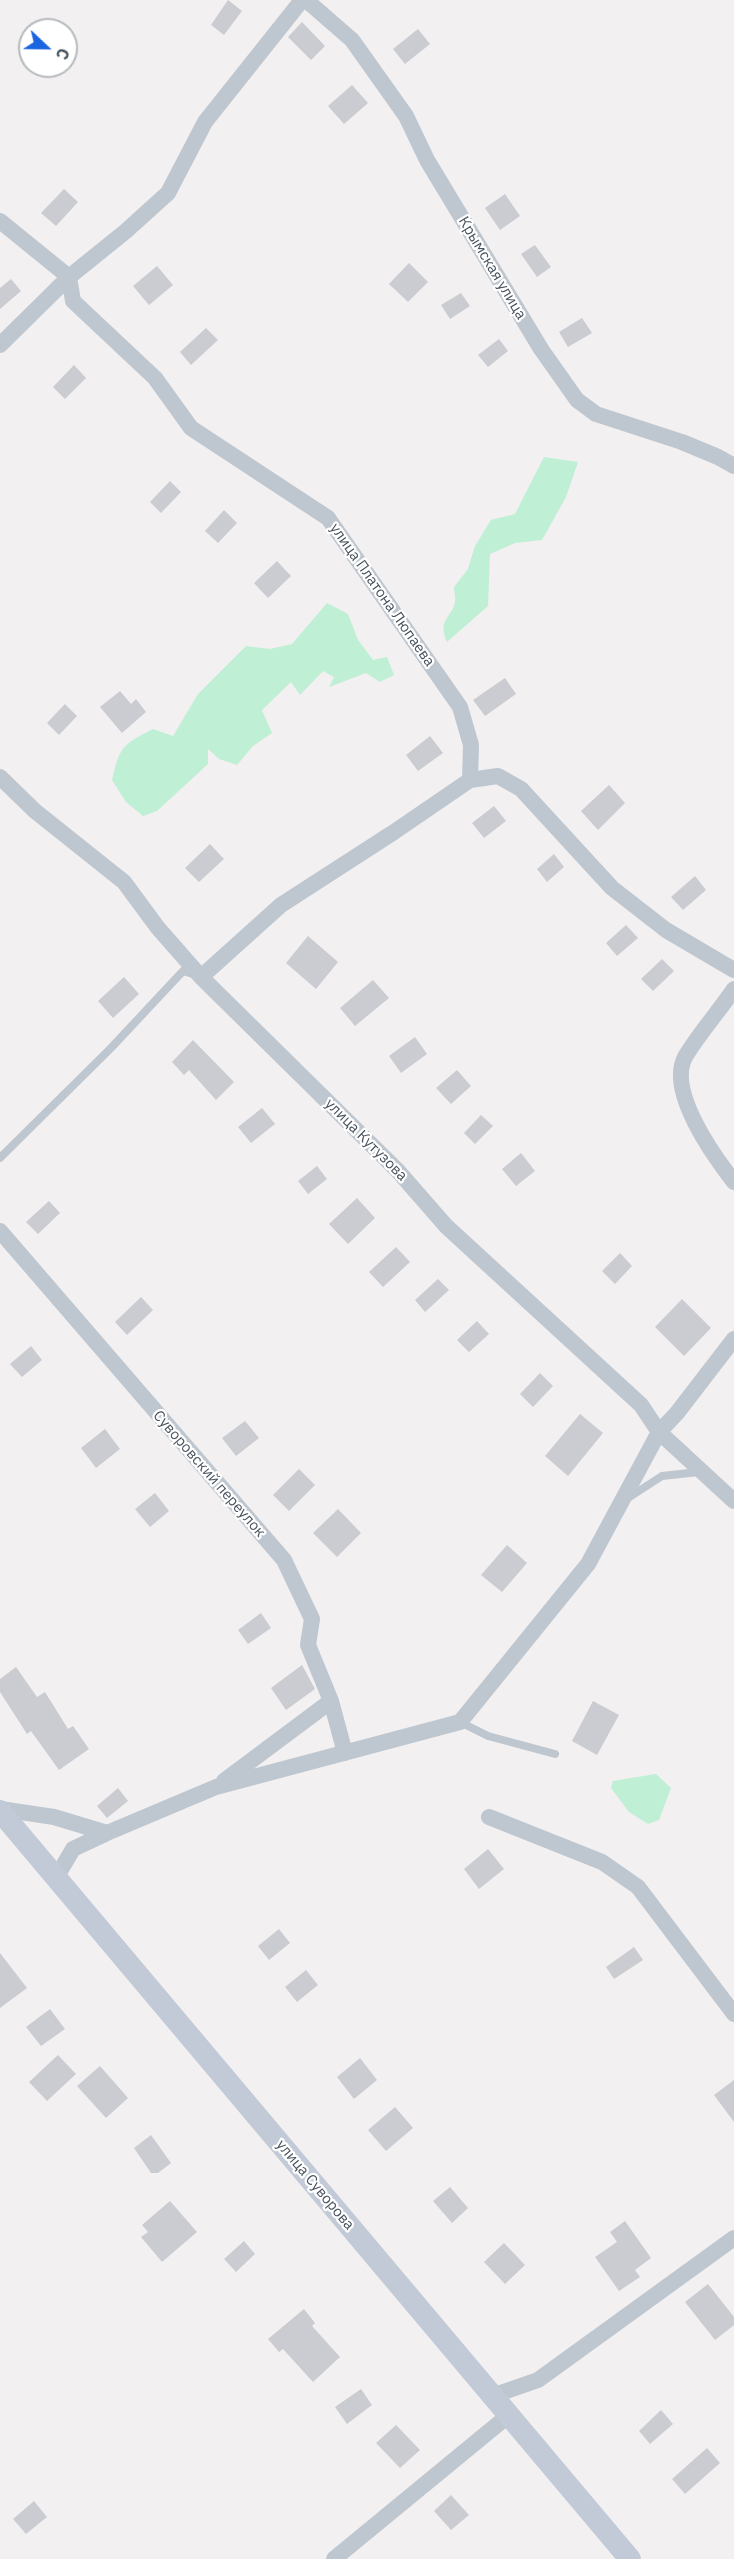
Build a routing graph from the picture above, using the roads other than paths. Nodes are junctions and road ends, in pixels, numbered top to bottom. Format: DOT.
graph roads {
  1 [pos="304,0"];
  2 [pos="0,220"];
  3 [pos="69,276"];
  4 [pos="0,345"];
  5 [pos="734,466"];
  6 [pos="0,777"];
  7 [pos="470,780"];
  8 [pos="734,970"];
  9 [pos="201,977"];
  10 [pos="734,989"];
  11 [pos="0,1158"];
  12 [pos="734,1182"];
  13 [pos="0,1231"];
  14 [pos="734,1339"];
  15 [pos="659,1432"];
  16 [pos="699,1472"];
  17 [pos="734,1501"];
  18 [pos="622,1502"];
  19 [pos="331,1701"];
  20 [pos="460,1722"];
  21 [pos="345,1753"];
  22 [pos="555,1754"];
  23 [pos="216,1787"];
  24 [pos="0,1810"];
  25 [pos="489,1817"];
  26 [pos="107,1833"];
  27 [pos="56,1878"];
  28 [pos="734,2014"];
  29 [pos="734,2238"];
  30 [pos="492,2396"];
  31 [pos="508,2415"];
  32 [pos="334,2559"];
  33 [pos="630,2559"];
  1 -- 3 [label="street"];
  1 -- 5 [label="street, Крымская улица"];
  2 -- 3 [label="street"];
  3 -- 4 [label="street"];
  3 -- 7 [label="street, улица Платона Люпаева"];
  6 -- 9 [label="street, улица Кутузова"];
  7 -- 8 [label="street"];
  7 -- 9 [label="street"];
  9 -- 11 [label="lane"];
  9 -- 15 [label="street, улица Кутузова"];
  10 -- 12 [label="street"];
  13 -- 19 [label="street, Суворовский переулок"];
  14 -- 15 [label="street"];
  15 -- 16 [label="street, улица Кутузова"];
  15 -- 18 [label="street"];
  16 -- 17 [label="street, улица Кутузова"];
  16 -- 18 [label="lane"];
  18 -- 20 [label="street"];
  19 -- 21 [label="street, Суворовский переулок"];
  19 -- 23 [label="street"];
  20 -- 21 [label="street"];
  20 -- 22 [label="lane"];
  21 -- 23 [label="street"];
  23 -- 26 [label="street"];
  24 -- 26 [label="street"];
  24 -- 27 [label="street, улица Суворова"];
  25 -- 28 [label="street"];
  26 -- 27 [label="street"];
  27 -- 30 [label="street, улица Суворова"];
  29 -- 30 [label="street"];
  30 -- 31 [label="street, улица Суворова"];
  31 -- 32 [label="street"];
  31 -- 33 [label="street, улица Суворова"];
}
